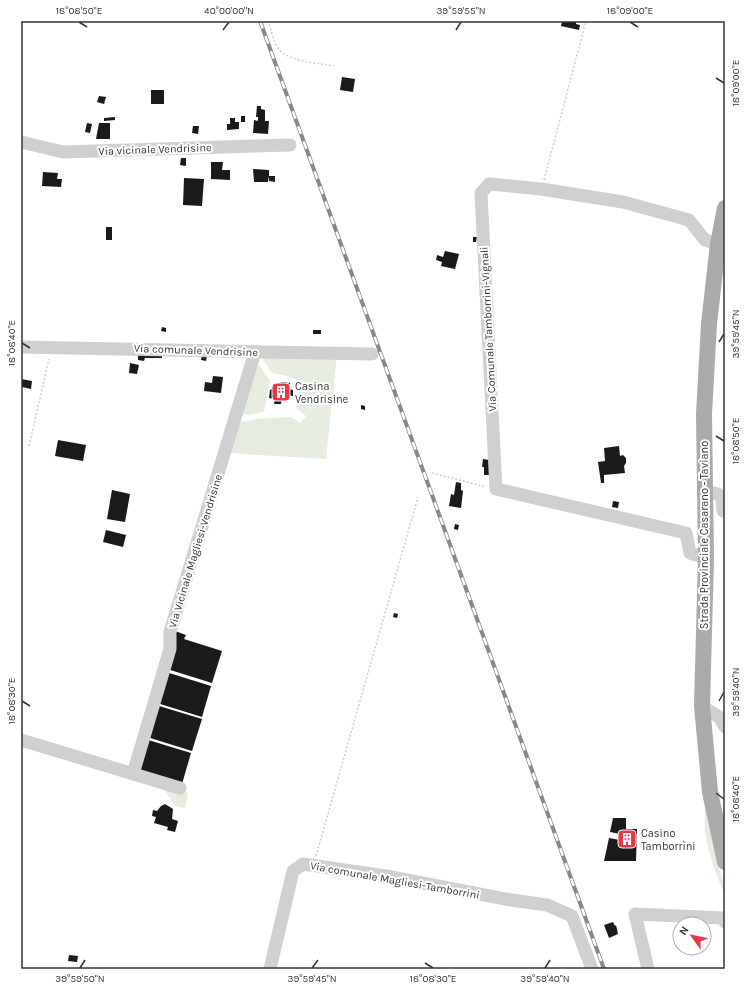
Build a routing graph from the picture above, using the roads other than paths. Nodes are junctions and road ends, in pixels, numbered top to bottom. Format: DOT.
graph roads {
  1 [pos="21,142"];
  2 [pos="290,145"];
  3 [pos="725,208"];
  4 [pos="721,238"];
  5 [pos="21,347"];
  6 [pos="255,352"];
  7 [pos="372,354"];
  8 [pos="705,491"];
  9 [pos="725,511"];
  10 [pos="706,558"];
  11 [pos="702,706"];
  12 [pos="725,727"];
  13 [pos="21,740"];
  14 [pos="133,774"];
  15 [pos="180,788"];
  16 [pos="725,862"];
  17 [pos="725,922"];
  18 [pos="270,969"];
  19 [pos="592,969"];
  20 [pos="648,969"];
  1 -- 2 [label="street, Via vicinale Vendrisine"];
  3 -- 4 [label="main road, Strada Provinciale Casarano - Taviano"];
  4 -- 8 [label="main road, Strada Provinciale Casarano - Taviano"];
  4 -- 10 [label="street, Via Comunale Tamborrini-Vignali"];
  5 -- 6 [label="street, Via comunale Vendrisine"];
  6 -- 7 [label="street, Via comunale Vendrisine"];
  6 -- 14 [label="street, Via Vicinale Magliesi-Vendrisine"];
  8 -- 9 [label="street"];
  8 -- 10 [label="main road, Strada Provinciale Casarano - Taviano"];
  10 -- 11 [label="main road, Strada Provinciale Casarano - Taviano"];
  11 -- 12 [label="street"];
  11 -- 16 [label="main road, Strada Provinciale Casarano - Taviano"];
  13 -- 14 [label="street"];
  14 -- 15 [label="street"];
  17 -- 20 [label="street"];
  18 -- 19 [label="street, Via comunale Magliesi-Tamborrini"];
}
